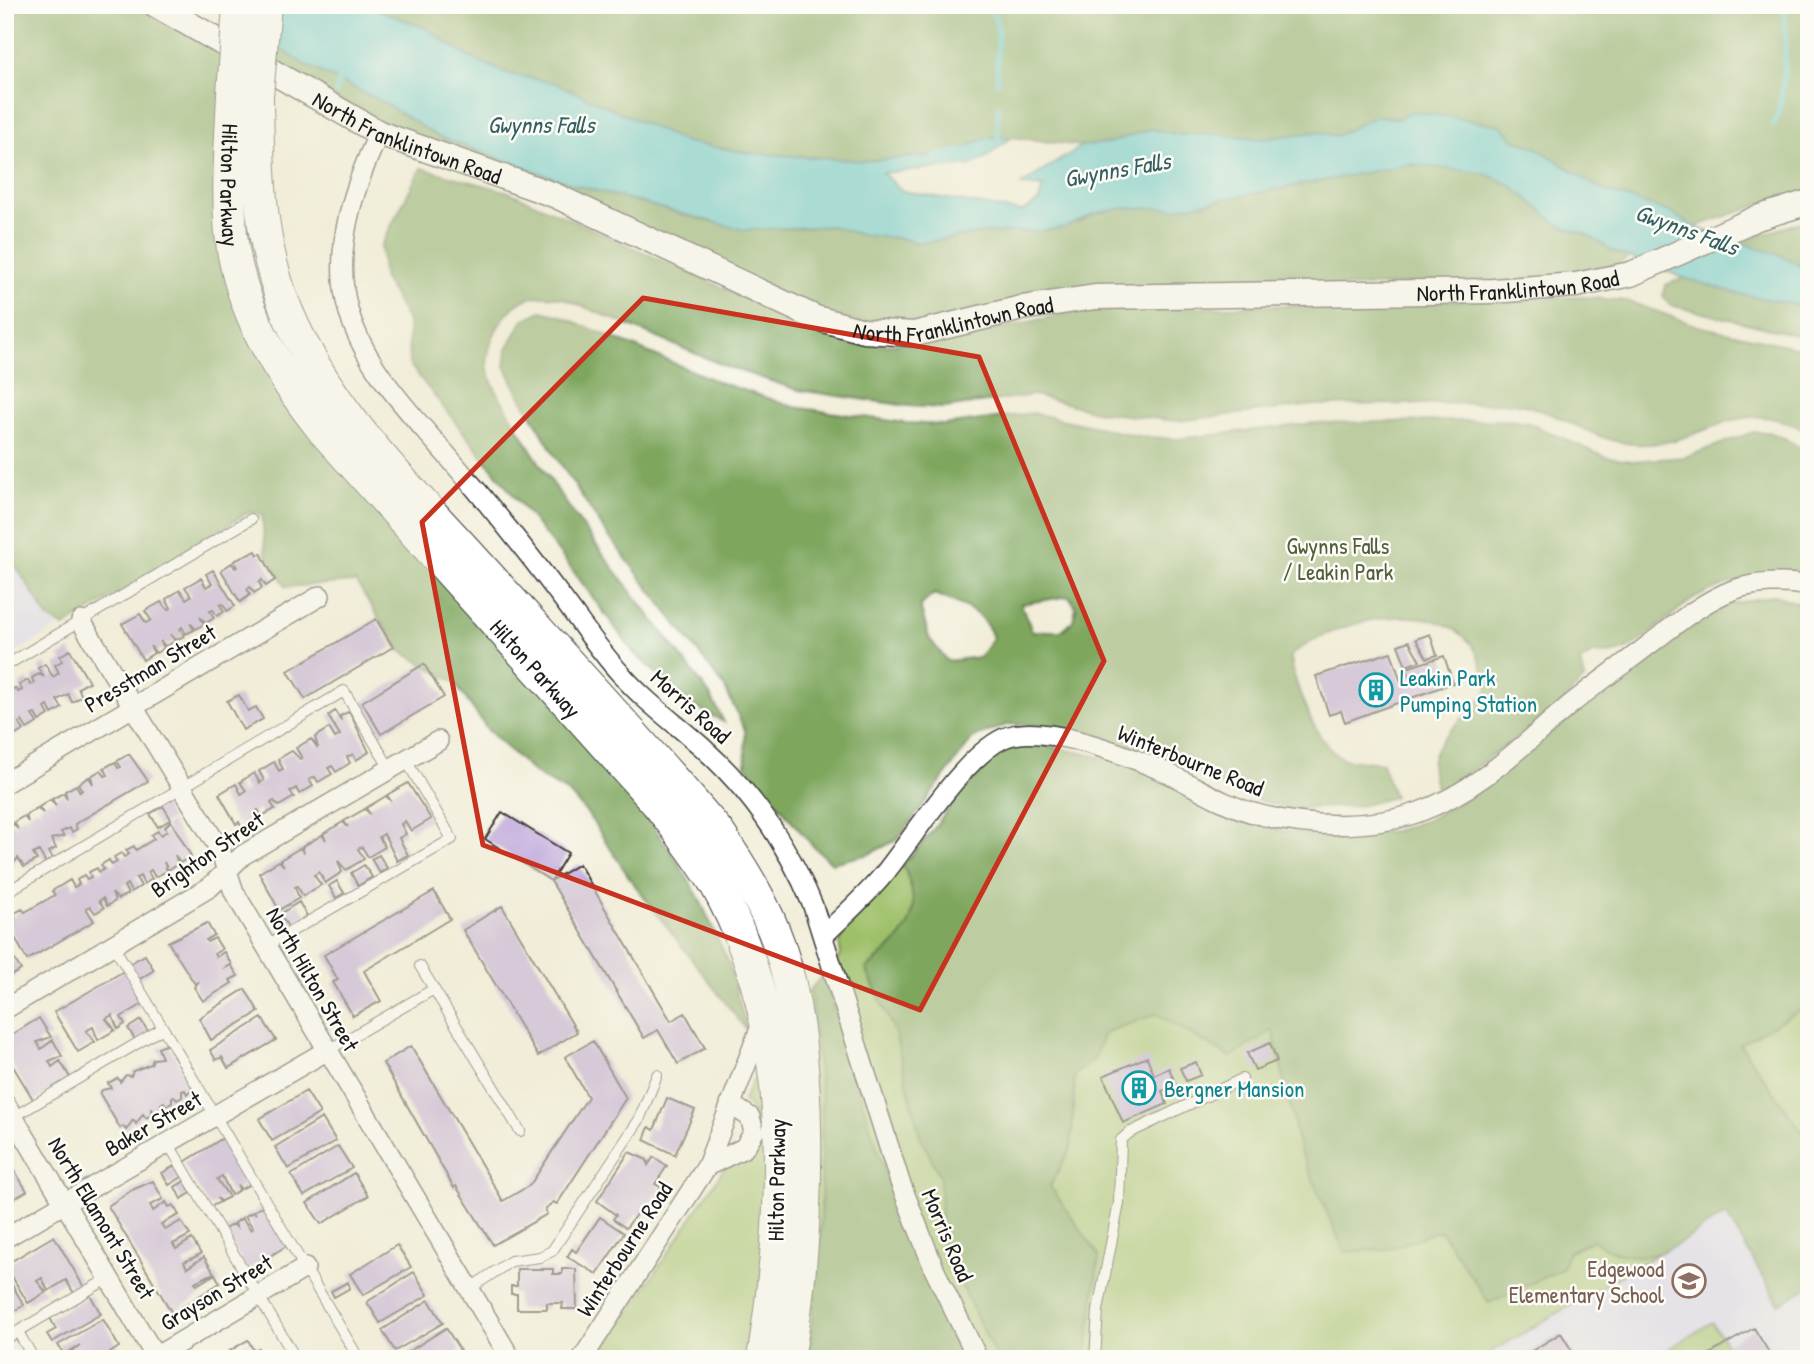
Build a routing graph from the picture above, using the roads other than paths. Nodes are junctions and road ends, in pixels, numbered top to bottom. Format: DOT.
graph roads {
  1 [pos="156,5"];
  2 [pos="239,5"];
  3 [pos="265,5"];
  4 [pos="245,95"];
  5 [pos="379,133"];
  6 [pos="1809,202"];
  7 [pos="251,520"];
  8 [pos="1809,586"];
  9 [pos="320,596"];
  10 [pos="81,621"];
  11 [pos="5,666"];
  12 [pos="133,707"];
  13 [pos="438,741"];
  14 [pos="398,764"];
  15 [pos="5,783"];
  16 [pos="182,788"];
  17 [pos="227,870"];
  18 [pos="5,893"];
  19 [pos="823,936"];
  20 [pos="113,944"];
  21 [pos="266,946"];
  22 [pos="420,966"];
  23 [pos="434,989"];
  24 [pos="5,1009"];
  25 [pos="764,1013"];
  26 [pos="163,1028"];
  27 [pos="326,1051"];
  28 [pos="657,1074"];
  29 [pos="1242,1079"];
  30 [pos="730,1104"];
  31 [pos="8,1114"];
  32 [pos="214,1116"];
  33 [pos="520,1131"];
  34 [pos="168,1143"];
  35 [pos="706,1166"];
  36 [pos="64,1203"];
  37 [pos="5,1238"];
  38 [pos="305,1268"];
  39 [pos="109,1278"];
  40 [pos="469,1289"];
  41 [pos="258,1296"];
  42 [pos="18,1332"];
  43 [pos="5,1339"];
  44 [pos="507,1357"];
  45 [pos="155,1358"];
  46 [pos="34,1359"];
  47 [pos="296,1359"];
  48 [pos="359,1359"];
  49 [pos="582,1359"];
  50 [pos="763,1359"];
  51 [pos="788,1359"];
  52 [pos="978,1359"];
  53 [pos="1095,1359"];
  1 -- 5 [label="street, North Franklintown Road"];
  2 -- 4 [label="main road, Hilton Parkway, bridge"];
  3 -- 4 [label="main road, Hilton Parkway, bridge"];
  4 -- 25 [label="main road, Hilton Parkway"];
  4 -- 51 [label="main road, Hilton Parkway"];
  5 -- 6 [label="street, North Franklintown Road"];
  5 -- 19 [label="street, Morris Road"];
  7 -- 10 [label="lane"];
  8 -- 19 [label="street, Winterbourne Road"];
  9 -- 12 [label="street, Presstman Street"];
  10 -- 11 [label="lane"];
  10 -- 12 [label="street, North Hilton Street"];
  12 -- 15 [label="street, Presstman Street"];
  12 -- 16 [label="street, North Hilton Street"];
  13 -- 14 [label="street, Brighton Street"];
  14 -- 16 [label="lane"];
  14 -- 17 [label="street, Brighton Street"];
  14 -- 21 [label="lane"];
  16 -- 17 [label="street, North Hilton Street"];
  16 -- 18 [label="lane"];
  17 -- 20 [label="street, Brighton Street"];
  17 -- 21 [label="street, North Hilton Street"];
  19 -- 52 [label="street, Morris Road"];
  20 -- 24 [label="street, Brighton Street"];
  20 -- 26 [label="lane"];
  21 -- 27 [label="street, North Hilton Street"];
  22 -- 23 [label="lane"];
  23 -- 27 [label="lane"];
  23 -- 33 [label="lane"];
  25 -- 30 [label="street, Winterbourne Road"];
  25 -- 50 [label="main road, Hilton Parkway"];
  26 -- 31 [label="lane"];
  26 -- 32 [label="lane"];
  27 -- 32 [label="street, Baker Street"];
  27 -- 40 [label="street, North Hilton Street"];
  28 -- 40 [label="lane"];
  29 -- 53 [label="lane"];
  30 -- 35 [label="street, Winterbourne Road"];
  30 -- 35 [label="street"];
  31 -- 36 [label="street, North Ellamont Street"];
  32 -- 34 [label="street, Baker Street"];
  32 -- 38 [label="lane"];
  34 -- 36 [label="street, Baker Street"];
  34 -- 41 [label="lane"];
  35 -- 49 [label="street, Winterbourne Road"];
  36 -- 37 [label="street, Baker Street"];
  36 -- 39 [label="street, North Ellamont Street"];
  38 -- 41 [label="street, Grayson Street"];
  38 -- 48 [label="lane"];
  39 -- 42 [label="lane"];
  39 -- 45 [label="street, North Ellamont Street"];
  40 -- 44 [label="street, North Hilton Street"];
  41 -- 45 [label="street, Grayson Street"];
  41 -- 47 [label="lane"];
  42 -- 43 [label="lane"];
  42 -- 46 [label="lane"];
}
